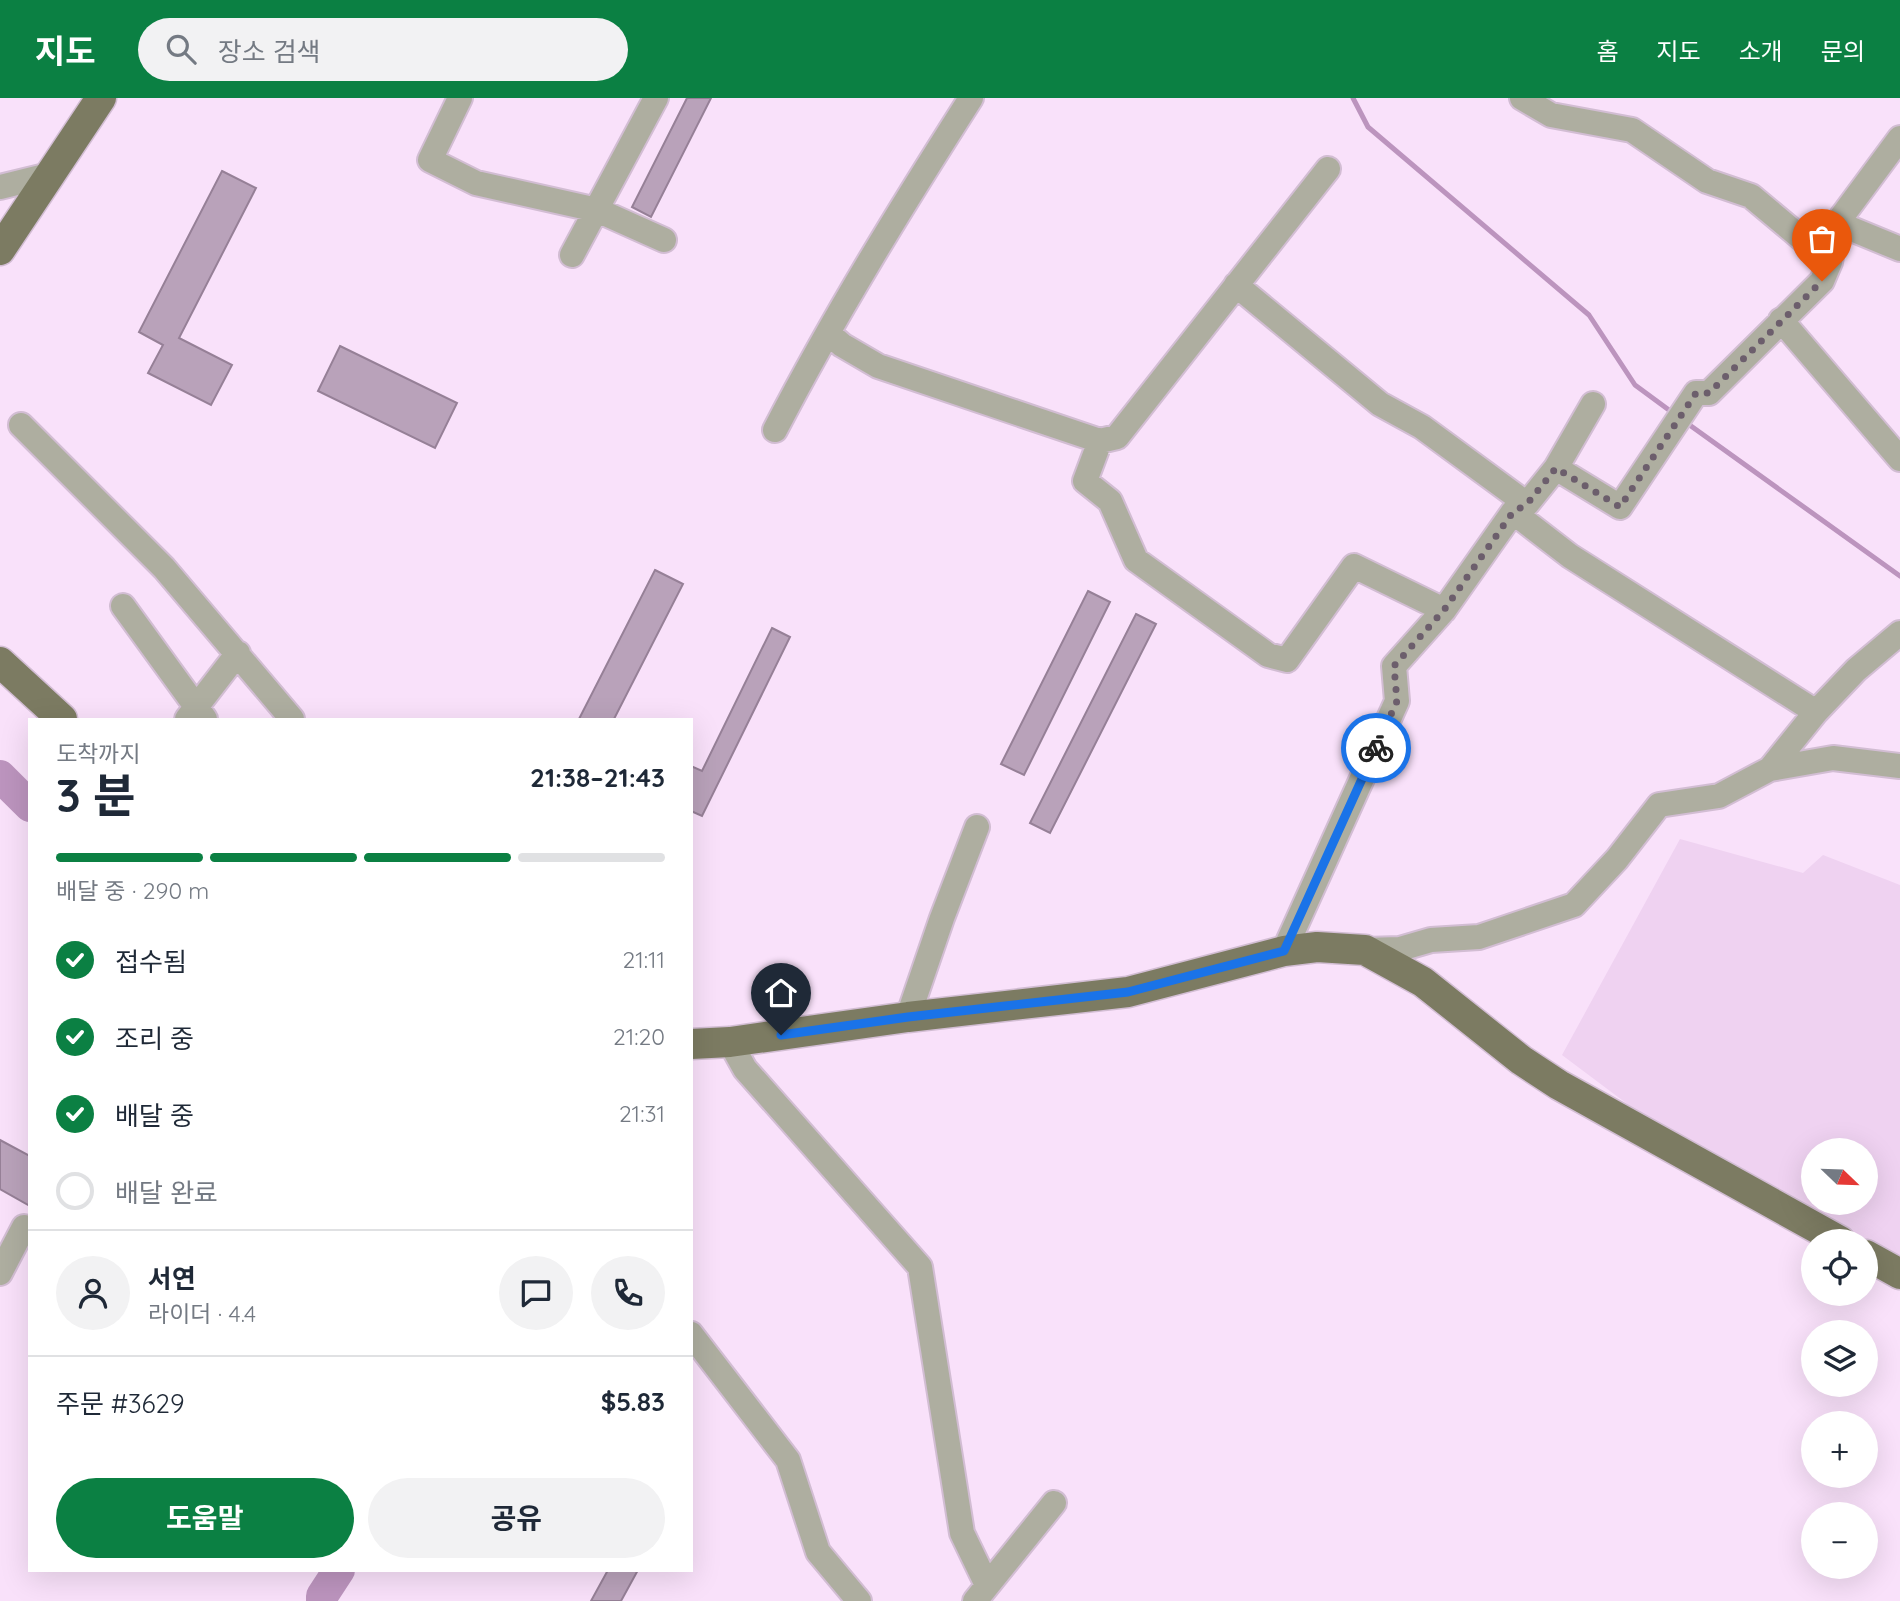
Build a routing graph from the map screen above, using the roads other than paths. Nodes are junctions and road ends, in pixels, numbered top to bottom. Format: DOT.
graph roads {
  1 [pos="101,98"];
  2 [pos="460,98"];
  3 [pos="656,98"];
  4 [pos="971,98"];
  5 [pos="1522,98"];
  6 [pos="1900,138"];
  7 [pos="1328,169"];
  8 [pos="49,175"];
  9 [pos="0,187"];
  10 [pos="597,211"];
  11 [pos="1837,223"];
  12 [pos="664,240"];
  13 [pos="1900,249"];
  14 [pos="0,250"];
  15 [pos="572,255"];
  16 [pos="1830,262"];
  17 [pos="1236,285"];
  18 [pos="1781,320"];
  19 [pos="828,333"];
  20 [pos="1593,404"];
  21 [pos="21,425"];
  22 [pos="775,430"];
  23 [pos="1100,441"];
  24 [pos="1900,459"];
  25 [pos="1556,468"];
  26 [pos="1520,508"];
  27 [pos="123,606"];
  28 [pos="1444,610"];
  29 [pos="1900,633"];
  30 [pos="237,653"];
  31 [pos="0,663"];
  32 [pos="1816,712"];
  33 [pos="196,716"];
  34 [pos="61,718"];
  35 [pos="291,718"];
  36 [pos="1900,766"];
  37 [pos="1770,769"];
  38 [pos="977,827"];
  39 [pos="1365,950"];
  40 [pos="1284,951"];
  41 [pos="908,1017"];
  42 [pos="730,1042"];
  43 [pos="693,1044"];
  44 [pos="24,1227"];
  45 [pos="1818,1229"];
  46 [pos="1878,1262"];
  47 [pos="0,1273"];
  48 [pos="1900,1274"];
  49 [pos="693,1337"];
  50 [pos="1054,1503"];
  51 [pos="981,1593"];
  52 [pos="859,1601"];
  1 -- 8 [label="main road"];
  2 -- 10 [label="street"];
  3 -- 10 [label="street"];
  4 -- 19 [label="street"];
  5 -- 16 [label="street"];
  6 -- 11 [label="street"];
  7 -- 17 [label="street"];
  8 -- 9 [label="street"];
  8 -- 14 [label="main road"];
  10 -- 12 [label="street"];
  10 -- 15 [label="street"];
  11 -- 13 [label="street"];
  11 -- 16 [label="street"];
  16 -- 18 [label="street"];
  17 -- 23 [label="street"];
  17 -- 26 [label="street"];
  18 -- 24 [label="street"];
  18 -- 25 [label="street"];
  19 -- 22 [label="street"];
  19 -- 23 [label="street"];
  20 -- 25 [label="street"];
  21 -- 30 [label="street"];
  23 -- 28 [label="street"];
  25 -- 26 [label="street"];
  26 -- 28 [label="street"];
  26 -- 32 [label="street"];
  27 -- 33 [label="street"];
  28 -- 40 [label="street"];
  29 -- 32 [label="street"];
  30 -- 33 [label="street"];
  30 -- 35 [label="street"];
  31 -- 34 [label="main road"];
  32 -- 37 [label="street"];
  36 -- 37 [label="street"];
  37 -- 39 [label="street"];
  38 -- 41 [label="street"];
  39 -- 40 [label="main road"];
  39 -- 45 [label="main road"];
  40 -- 41 [label="main road"];
  41 -- 42 [label="main road"];
  42 -- 43 [label="main road"];
  42 -- 51 [label="street"];
  44 -- 47 [label="street"];
  46 -- 48 [label="main road"];
  49 -- 52 [label="street"];
  50 -- 51 [label="street"];
}
